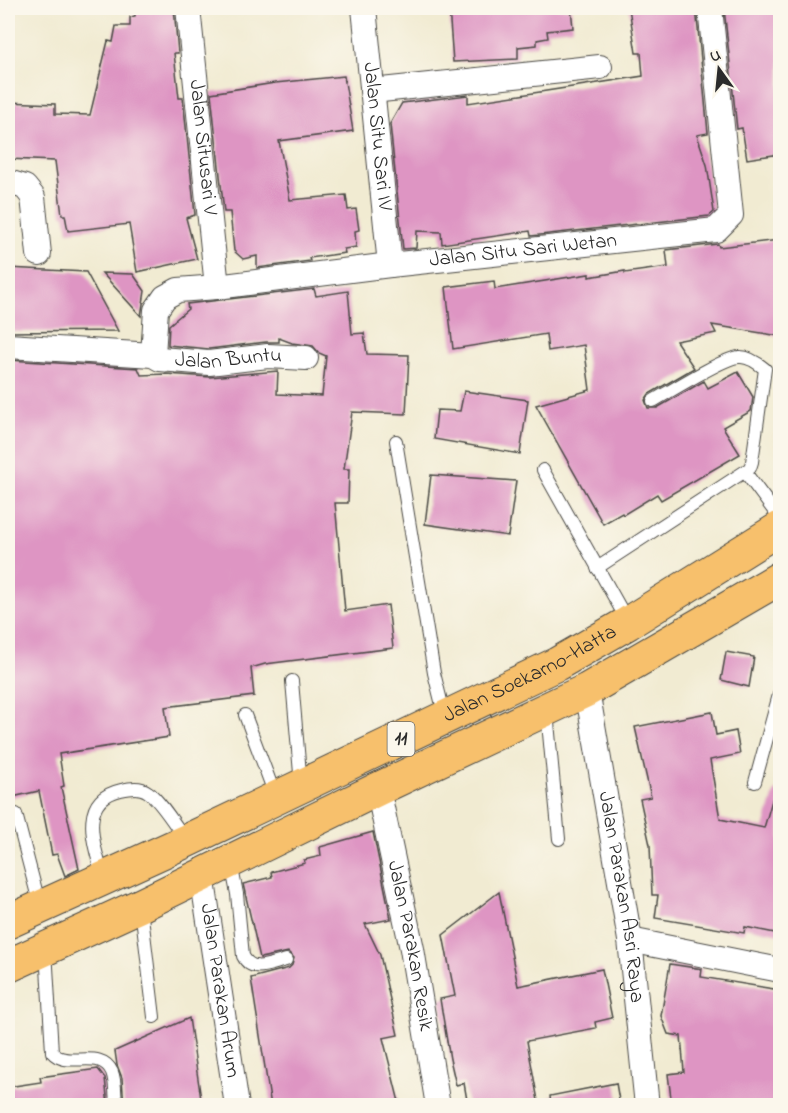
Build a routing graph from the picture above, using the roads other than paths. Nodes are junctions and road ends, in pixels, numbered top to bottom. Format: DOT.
graph roads {
  1 [pos="188,8"];
  2 [pos="364,8"];
  3 [pos="710,8"];
  4 [pos="600,67"];
  5 [pos="372,91"];
  6 [pos="8,182"];
  7 [pos="39,254"];
  8 [pos="390,265"];
  9 [pos="217,287"];
  10 [pos="8,346"];
  11 [pos="153,355"];
  12 [pos="306,358"];
  13 [pos="653,401"];
  14 [pos="396,441"];
  15 [pos="543,470"];
  16 [pos="745,472"];
  17 [pos="780,519"];
  18 [pos="780,528"];
  19 [pos="597,568"];
  20 [pos="780,578"];
  21 [pos="628,624"];
  22 [pos="292,681"];
  23 [pos="587,690"];
  24 [pos="780,697"];
  25 [pos="546,710"];
  26 [pos="245,715"];
  27 [pos="446,717"];
  28 [pos="756,782"];
  29 [pos="378,789"];
  30 [pos="289,792"];
  31 [pos="16,814"];
  32 [pos="559,839"];
  33 [pos="186,841"];
  34 [pos="231,860"];
  35 [pos="202,874"];
  36 [pos="104,878"];
  37 [pos="141,905"];
  38 [pos="41,907"];
  39 [pos="8,922"];
  40 [pos="630,940"];
  41 [pos="46,949"];
  42 [pos="286,960"];
  43 [pos="8,966"];
  44 [pos="780,970"];
  45 [pos="154,1017"];
  46 [pos="116,1106"];
  47 [pos="237,1106"];
  48 [pos="438,1106"];
  49 [pos="647,1106"];
  1 -- 9 [label="street, Jalan Situsari V"];
  2 -- 5 [label="street, Jalan Situ Sari IV"];
  3 -- 8 [label="street, Jalan Situ Sari Wetan"];
  4 -- 5 [label="street"];
  5 -- 8 [label="street, Jalan Situ Sari IV"];
  6 -- 7 [label="street"];
  8 -- 9 [label="street, Jalan Situ Sari Wetan"];
  9 -- 11 [label="street, Jalan Situ Sari Wetan"];
  10 -- 11 [label="street, Jalan Buntu"];
  11 -- 12 [label="street, Jalan Buntu"];
  13 -- 16 [label="lane"];
  14 -- 27 [label="lane"];
  15 -- 19 [label="lane"];
  16 -- 17 [label="lane"];
  16 -- 19 [label="lane"];
  18 -- 21 [label="highway, Jalan Soekarno-Hatta / 11"];
  19 -- 21 [label="lane"];
  20 -- 23 [label="highway, Jalan Soekarno-Hatta / 11"];
  21 -- 27 [label="highway, Jalan Soekarno-Hatta / 11"];
  22 -- 30 [label="lane"];
  23 -- 25 [label="highway, Jalan Soekarno-Hatta / 11"];
  23 -- 40 [label="street, Jalan Parakan Asri Raya"];
  24 -- 28 [label="lane"];
  25 -- 29 [label="highway, Jalan Soekarno-Hatta / 11"];
  25 -- 32 [label="lane"];
  26 -- 30 [label="lane"];
  27 -- 30 [label="highway, Jalan Soekarno-Hatta / 11"];
  29 -- 34 [label="highway, Jalan Soekarno-Hatta / 11"];
  29 -- 48 [label="street, Jalan Parakan Resik"];
  30 -- 33 [label="highway, Jalan Soekarno-Hatta / 11"];
  31 -- 38 [label="lane"];
  33 -- 36 [label="highway, Jalan Soekarno-Hatta / 11"];
  33 -- 36 [label="lane"];
  34 -- 35 [label="highway, Jalan Soekarno-Hatta / 11"];
  34 -- 42 [label="lane"];
  35 -- 37 [label="highway, Jalan Soekarno-Hatta / 11"];
  35 -- 47 [label="street, Jalan Parakan Arum"];
  36 -- 38 [label="highway, Jalan Soekarno-Hatta / 11"];
  37 -- 41 [label="highway, Jalan Soekarno-Hatta / 11"];
  37 -- 45 [label="lane"];
  38 -- 39 [label="highway, Jalan Soekarno-Hatta / 11"];
  40 -- 44 [label="street"];
  40 -- 49 [label="street, Jalan Parakan Asri Raya"];
  41 -- 43 [label="highway, Jalan Soekarno-Hatta / 11"];
  41 -- 46 [label="lane"];
}
